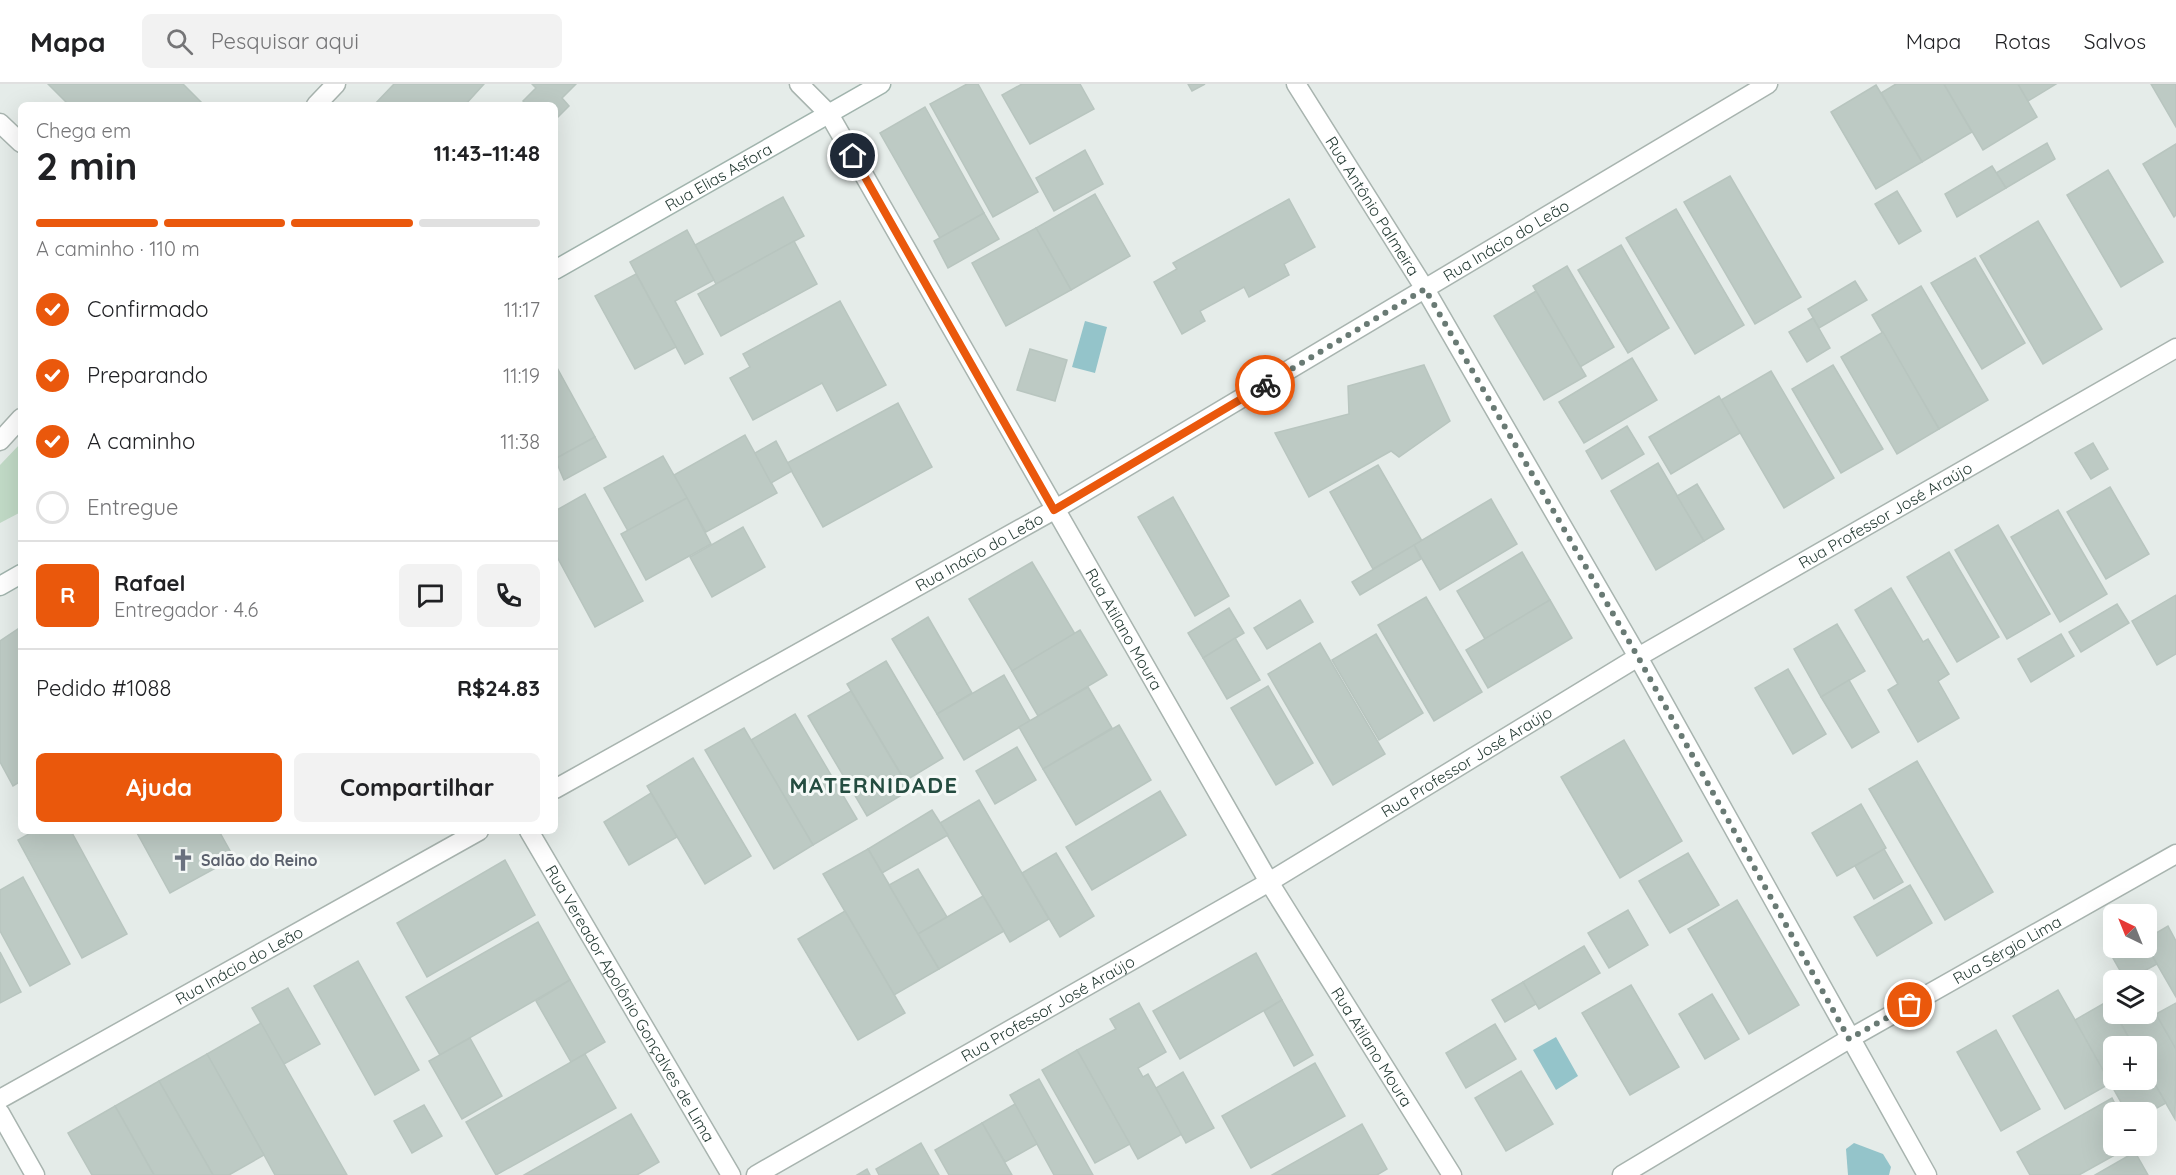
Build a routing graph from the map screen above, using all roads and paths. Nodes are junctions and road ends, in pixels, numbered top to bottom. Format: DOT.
graph roads {
  1 [pos="336,84"];
  2 [pos="799,84"];
  3 [pos="881,84"];
  4 [pos="1296,84"];
  5 [pos="1768,84"];
  6 [pos="319,102"];
  7 [pos="829,114"];
  8 [pos="0,123"];
  9 [pos="18,139"];
  10 [pos="558,268"];
  11 [pos="1425,289"];
  12 [pos="2176,348"];
  13 [pos="18,421"];
  14 [pos="0,441"];
  15 [pos="1054,510"];
  16 [pos="18,576"];
  17 [pos="0,586"];
  18 [pos="1638,657"];
  19 [pos="558,787"];
  20 [pos="474,834"];
  21 [pos="531,834"];
  22 [pos="2176,854"];
  23 [pos="1269,882"];
  24 [pos="1849,1039"];
  25 [pos="0,1099"];
  26 [pos="0,1113"];
  27 [pos="35,1175"];
  28 [pos="731,1175"];
  29 [pos="756,1175"];
  30 [pos="1452,1175"];
  31 [pos="1622,1175"];
  32 [pos="1927,1175"];
  1 -- 6 [label="street"];
  2 -- 7 [label="street, Rua Atilano Moura"];
  3 -- 7 [label="street, Rua Elias Asfora"];
  4 -- 11 [label="street, Rua Antônio Palmeira"];
  5 -- 11 [label="street, Rua Inácio do Leão"];
  7 -- 10 [label="street, Rua Elias Asfora"];
  7 -- 15 [label="street, Rua Atilano Moura"];
  8 -- 9 [label="street"];
  11 -- 15 [label="street, Rua Inácio do Leão"];
  11 -- 18 [label="street, Rua Antônio Palmeira"];
  12 -- 18 [label="street, Rua Professor José Araújo"];
  13 -- 14 [label="street"];
  15 -- 19 [label="street, Rua Inácio do Leão"];
  15 -- 23 [label="street, Rua Atilano Moura"];
  16 -- 17 [label="street"];
  18 -- 23 [label="street, Rua Professor José Araújo"];
  18 -- 24 [label="street, Rua Antônio Palmeira"];
  20 -- 25 [label="street, Rua Inácio do Leão"];
  21 -- 28 [label="street, Rua Vereador Apolônio Gonçalves de Lima"];
  22 -- 24 [label="street, Rua Sérgio Lima"];
  23 -- 29 [label="street, Rua Professor José Araújo"];
  23 -- 30 [label="street, Rua Atilano Moura"];
  24 -- 31 [label="street, Rua Sérgio Lima"];
  24 -- 32 [label="street, Rua Antônio Palmeira"];
  26 -- 27 [label="street"];
}
